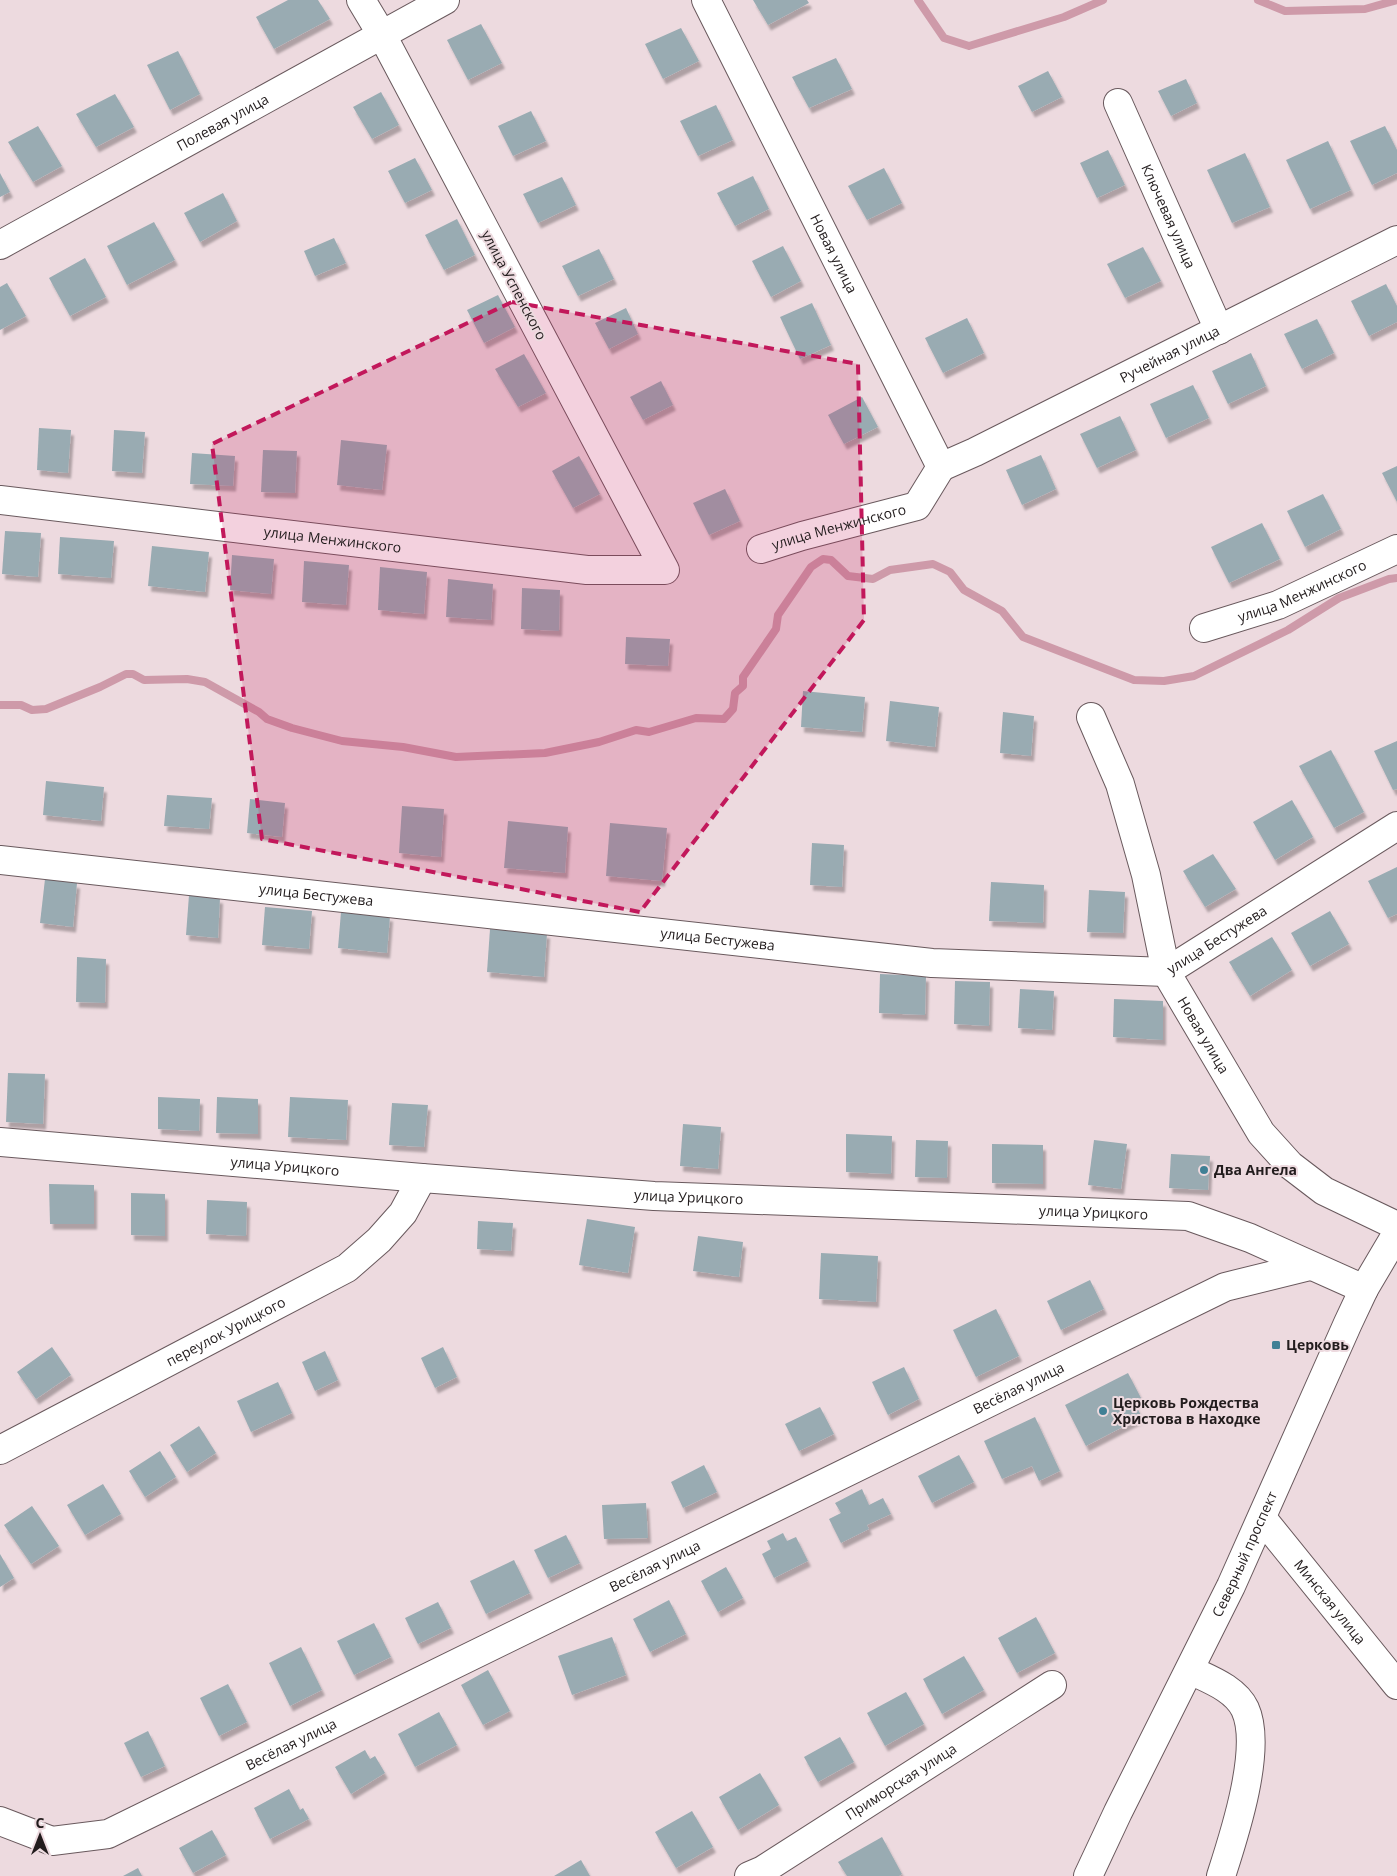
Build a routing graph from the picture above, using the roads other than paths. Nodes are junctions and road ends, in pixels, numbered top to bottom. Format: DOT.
graph roads {
  1 [pos="361,0"];
  2 [pos="446,0"];
  3 [pos="706,0"];
  4 [pos="382,34"];
  5 [pos="1118,103"];
  6 [pos="1397,240"];
  7 [pos="0,245"];
  8 [pos="1219,330"];
  9 [pos="941,467"];
  10 [pos="0,500"];
  11 [pos="761,549"];
  12 [pos="1397,549"];
  13 [pos="665,570"];
  14 [pos="1204,628"];
  15 [pos="1091,717"];
  16 [pos="1397,826"];
  17 [pos="0,860"];
  18 [pos="1166,972"];
  19 [pos="0,1142"];
  20 [pos="422,1178"];
  21 [pos="1397,1226"];
  22 [pos="1397,1233"];
  23 [pos="1310,1266"];
  24 [pos="1364,1289"];
  25 [pos="0,1450"];
  26 [pos="1262,1518"];
  27 [pos="1190,1670"];
  28 [pos="1052,1685"];
  29 [pos="1397,1685"];
  30 [pos="0,1821"];
  31 [pos="759,1874"];
  32 [pos="1088,1876"];
  33 [pos="1221,1876"];
  1 -- 4 [label="street, улица Успенского"];
  2 -- 4 [label="street, Полевая улица"];
  3 -- 9 [label="street, Новая улица"];
  4 -- 7 [label="street, Полевая улица"];
  4 -- 13 [label="street, улица Успенского"];
  5 -- 8 [label="street, Ключевая улица"];
  6 -- 8 [label="street, Ручейная улица"];
  8 -- 9 [label="street, Ручейная улица"];
  9 -- 11 [label="street, улица Менжинского"];
  10 -- 13 [label="street, улица Менжинского"];
  12 -- 14 [label="street, улица Менжинского"];
  15 -- 18 [label="street, Новая улица"];
  16 -- 18 [label="street, улица Бестужева"];
  17 -- 18 [label="street, улица Бестужева"];
  18 -- 21 [label="street, Новая улица"];
  19 -- 20 [label="street, улица Урицкого"];
  20 -- 23 [label="street, улица Урицкого"];
  20 -- 25 [label="street, переулок Урицкого"];
  22 -- 24 [label="street, Северный проспект"];
  23 -- 24 [label="street, улица Урицкого"];
  23 -- 30 [label="street, Весёлая улица"];
  24 -- 26 [label="street, Северный проспект"];
  26 -- 27 [label="street, Северный проспект"];
  26 -- 29 [label="street, Минская улица"];
  27 -- 32 [label="street, Северный проспект"];
  27 -- 33 [label="street"];
  28 -- 31 [label="street, Приморская улица"];
}
